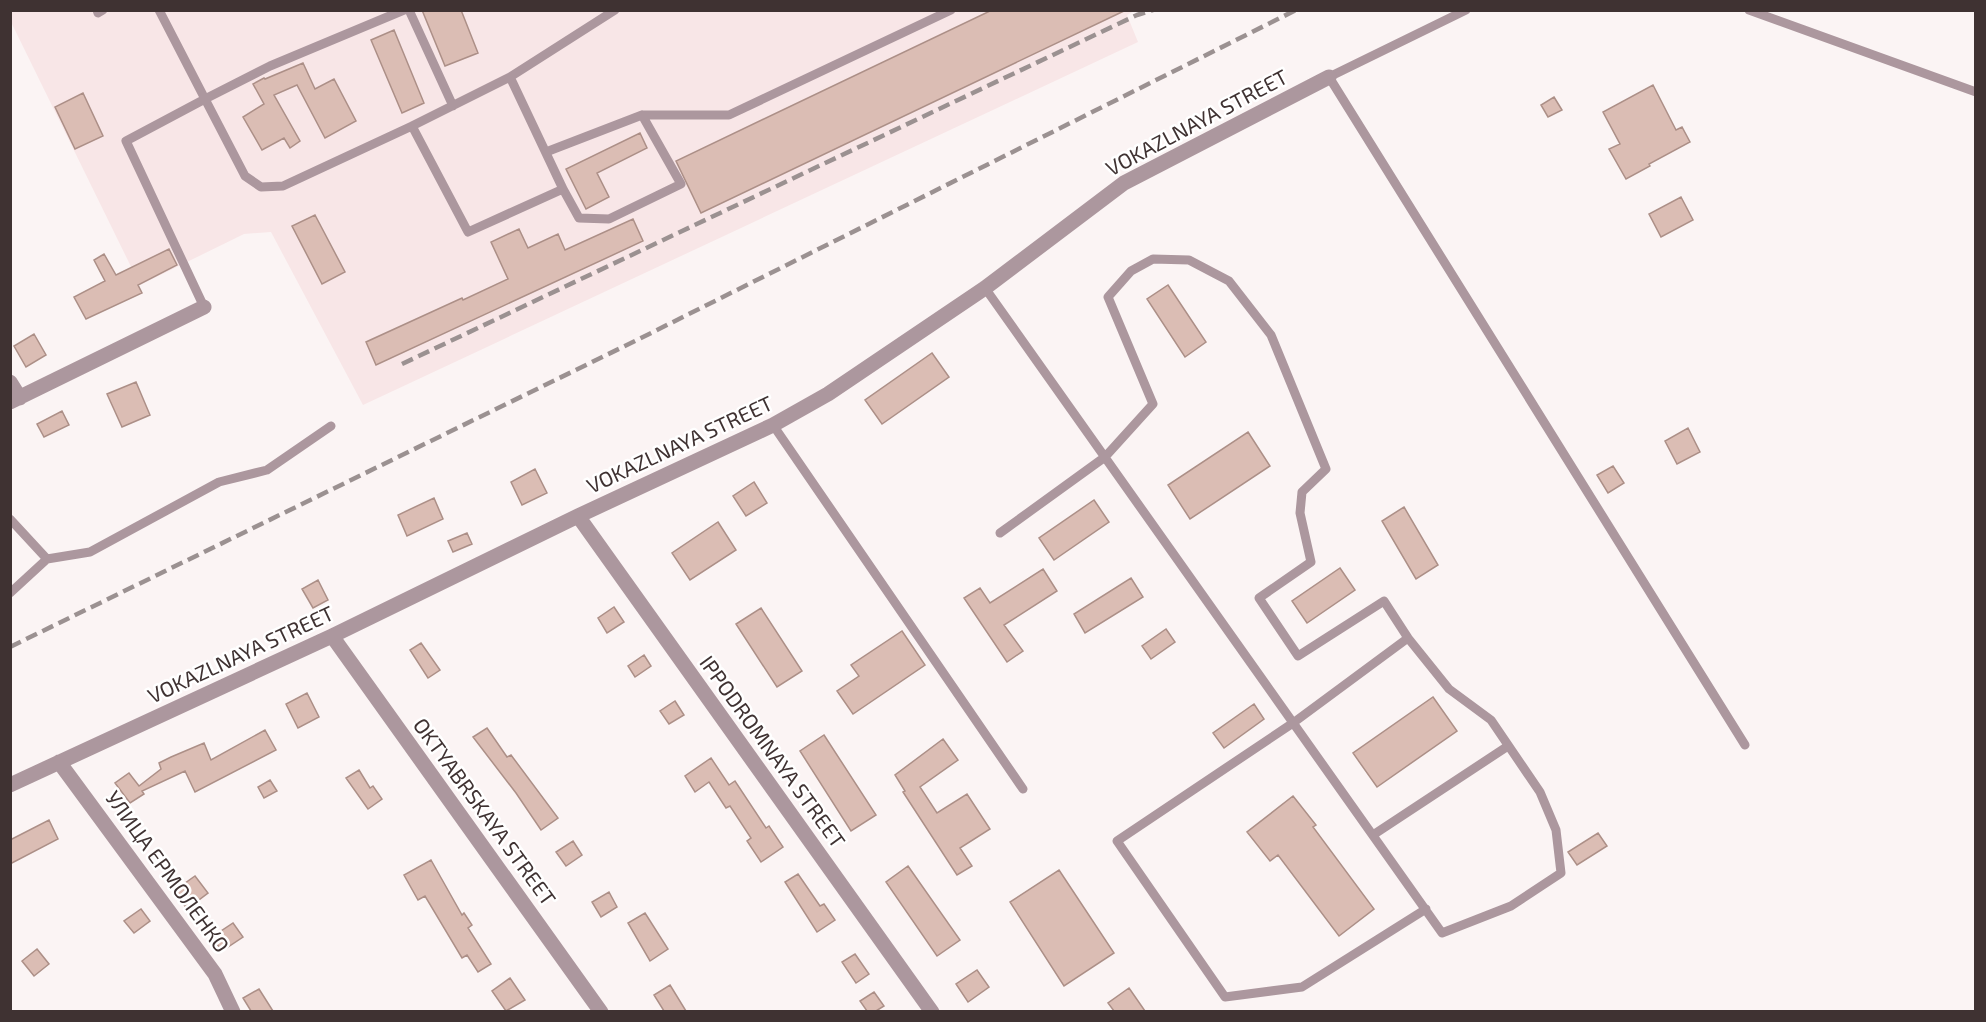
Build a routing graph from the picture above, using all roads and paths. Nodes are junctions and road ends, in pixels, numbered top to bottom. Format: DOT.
graph roads {
  1 [pos="97,10"];
  2 [pos="103,10"];
  3 [pos="159,10"];
  4 [pos="404,10"];
  5 [pos="409,10"];
  6 [pos="615,10"];
  7 [pos="951,10"];
  8 [pos="1466,10"];
  9 [pos="1749,10"];
  10 [pos="510,77"];
  11 [pos="1329,77"];
  12 [pos="1976,92"];
  13 [pos="205,99"];
  14 [pos="453,106"];
  15 [pos="642,115"];
  16 [pos="412,126"];
  17 [pos="546,153"];
  18 [pos="563,189"];
  19 [pos="986,288"];
  20 [pos="204,307"];
  21 [pos="10,382"];
  22 [pos="15,400"];
  23 [pos="773,425"];
  24 [pos="331,426"];
  25 [pos="1105,457"];
  26 [pos="578,516"];
  27 [pos="10,519"];
  28 [pos="1000,532"];
  29 [pos="47,559"];
  30 [pos="10,593"];
  31 [pos="332,636"];
  32 [pos="1408,639"];
  33 [pos="1293,723"];
  34 [pos="1745,745"];
  35 [pos="1508,746"];
  36 [pos="59,762"];
  37 [pos="10,785"];
  38 [pos="1023,789"];
  39 [pos="1373,835"];
  40 [pos="1426,909"];
  41 [pos="233,1011"];
  42 [pos="601,1011"];
  43 [pos="932,1011"];
  1 -- 2 [label="lane"];
  3 -- 13 [label="lane"];
  4 -- 13 [label="lane"];
  5 -- 14 [label="lane"];
  6 -- 10 [label="lane"];
  7 -- 15 [label="lane"];
  8 -- 11 [label="lane"];
  9 -- 12 [label="lane"];
  10 -- 14 [label="lane"];
  10 -- 17 [label="lane"];
  11 -- 19 [label="street, VOKAZLNAYA STREET"];
  11 -- 34 [label="lane"];
  13 -- 16 [label="lane"];
  13 -- 20 [label="lane"];
  14 -- 16 [label="lane"];
  15 -- 17 [label="lane"];
  15 -- 18 [label="lane"];
  16 -- 18 [label="lane"];
  17 -- 18 [label="lane"];
  19 -- 23 [label="street, VOKAZLNAYA STREET"];
  19 -- 25 [label="lane"];
  20 -- 22 [label="street"];
  21 -- 22 [label="street"];
  23 -- 26 [label="street, VOKAZLNAYA STREET"];
  23 -- 38 [label="lane"];
  24 -- 29 [label="lane"];
  25 -- 28 [label="lane"];
  25 -- 32 [label="lane"];
  25 -- 33 [label="lane"];
  26 -- 31 [label="street, VOKAZLNAYA STREET"];
  26 -- 43 [label="street, IPPODROMNAYA STREET"];
  27 -- 29 [label="lane"];
  29 -- 30 [label="lane"];
  31 -- 36 [label="street, VOKAZLNAYA STREET"];
  31 -- 42 [label="street, OKTYABRSKAYA STREET"];
  32 -- 33 [label="lane"];
  32 -- 35 [label="lane"];
  33 -- 39 [label="lane"];
  33 -- 40 [label="lane"];
  35 -- 39 [label="lane"];
  35 -- 40 [label="lane"];
  36 -- 37 [label="street, VOKAZLNAYA STREET"];
  36 -- 41 [label="street, УЛИЦА ЕРМОЛЕНКО"];
  39 -- 40 [label="lane"];
}
